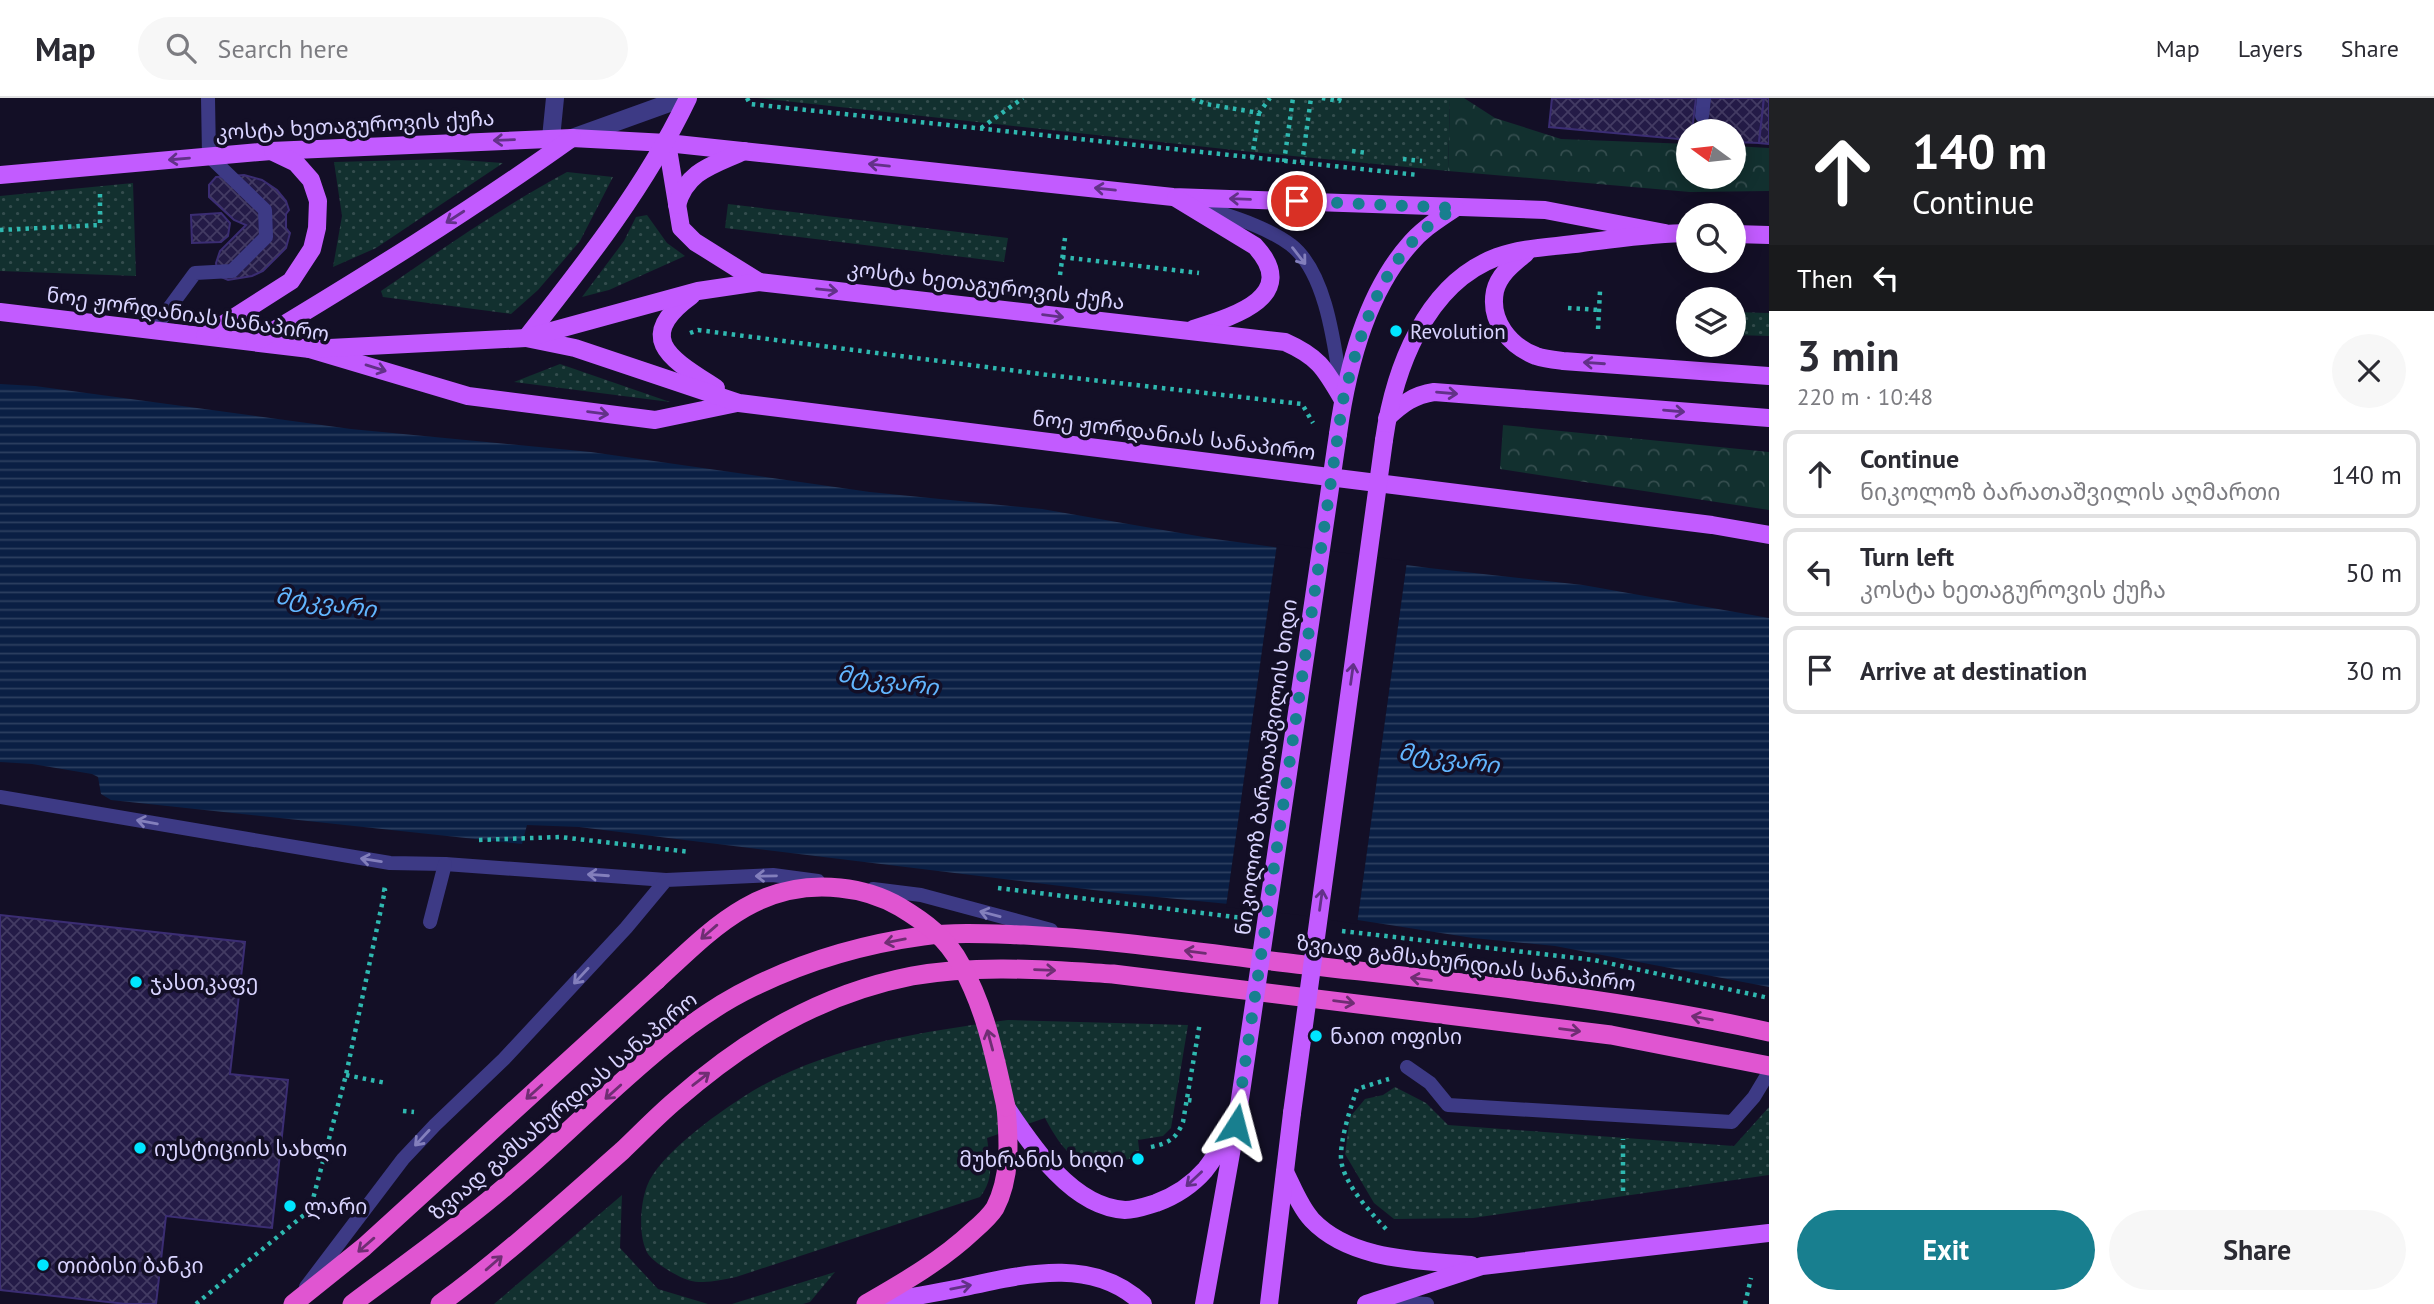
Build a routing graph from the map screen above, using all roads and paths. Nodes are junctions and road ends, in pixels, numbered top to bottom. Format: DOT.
graph roads {
  1 [pos="208,98"];
  2 [pos="555,98"];
  3 [pos="683,98"];
  4 [pos="688,98"];
  5 [pos="747,98"];
  6 [pos="1023,98"];
  7 [pos="1192,98"];
  8 [pos="1270,98"];
  9 [pos="1293,98"];
  10 [pos="1311,98"];
  11 [pos="1322,98"];
  12 [pos="1340,98"];
  13 [pos="1704,98"];
  14 [pos="1259,113"];
  15 [pos="1702,116"];
  16 [pos="980,129"];
  17 [pos="551,138"];
  18 [pos="572,138"];
  19 [pos="667,143"];
  20 [pos="271,151"];
  21 [pos="744,151"];
  22 [pos="1352,151"];
  23 [pos="1367,153"];
  24 [pos="209,156"];
  25 [pos="1252,158"];
  26 [pos="1403,159"];
  27 [pos="1284,162"];
  28 [pos="1422,162"];
  29 [pos="1302,163"];
  30 [pos="99,166"];
  31 [pos="0,175"];
  32 [pos="1418,175"];
  33 [pos="1173,197"];
  34 [pos="676,208"];
  35 [pos="1455,208"];
  36 [pos="0,230"];
  37 [pos="1665,233"];
  38 [pos="1676,233"];
  39 [pos="1746,234"];
  40 [pos="1769,235"];
  41 [pos="1065,238"];
  42 [pos="1530,250"];
  43 [pos="1062,257"];
  44 [pos="1199,273"];
  45 [pos="1060,275"];
  46 [pos="759,282"];
  47 [pos="698,291"];
  48 [pos="1600,291"];
  49 [pos="1568,308"];
  50 [pos="1599,310"];
  51 [pos="0,312"];
  52 [pos="1598,329"];
  53 [pos="153,330"];
  54 [pos="1185,331"];
  55 [pos="687,335"];
  56 [pos="205,336"];
  57 [pos="526,338"];
  58 [pos="255,342"];
  59 [pos="310,349"];
  60 [pos="1769,376"];
  61 [pos="1343,400"];
  62 [pos="739,403"];
  63 [pos="1387,418"];
  64 [pos="1769,418"];
  65 [pos="1314,431"];
  66 [pos="1769,535"];
  67 [pos="0,797"];
  68 [pos="468,840"];
  69 [pos="696,853"];
  70 [pos="390,863"];
  71 [pos="445,864"];
  72 [pos="666,880"];
  73 [pos="372,887"];
  74 [pos="994,887"];
  75 [pos="385,890"];
  76 [pos="1251,919"];
  77 [pos="430,922"];
  78 [pos="1333,930"];
  79 [pos="1079,938"];
  80 [pos="1769,998"];
  81 [pos="1200,1022"];
  82 [pos="1769,1032"];
  83 [pos="1769,1066"];
  84 [pos="1407,1067"];
  85 [pos="1769,1072"];
  86 [pos="346,1074"];
  87 [pos="386,1083"];
  88 [pos="1188,1100"];
  89 [pos="1196,1101"];
  90 [pos="1006,1107"];
  91 [pos="1623,1115"];
  92 [pos="1236,1125"];
  93 [pos="1151,1147"];
  94 [pos="1285,1172"];
  95 [pos="1623,1191"];
  96 [pos="1386,1230"];
  97 [pos="1769,1233"];
  98 [pos="1482,1266"];
  99 [pos="1751,1278"];
  100 [pos="1370,1302"];
  101 [pos="294,1303"];
  102 [pos="196,1304"];
  103 [pos="352,1304"];
  104 [pos="440,1304"];
  105 [pos="868,1304"];
  106 [pos="1143,1304"];
  107 [pos="1204,1304"];
  108 [pos="1269,1304"];
  109 [pos="1427,1304"];
  110 [pos="1745,1304"];
  1 -- 24 [label="lane"];
  2 -- 17 [label="street"];
  3 -- 18 [label="street"];
  4 -- 19 [label="main road"];
  5 -- 16 [label="path"];
  6 -- 16 [label="path"];
  7 -- 14 [label="path"];
  8 -- 14 [label="path"];
  9 -- 27 [label="path"];
  10 -- 29 [label="path"];
  11 -- 12 [label="path"];
  13 -- 15 [label="lane"];
  14 -- 25 [label="path"];
  16 -- 25 [label="path"];
  17 -- 18 [label="main road, კოსტა ხეთაგუროვის ქუჩა"];
  17 -- 20 [label="main road, კოსტა ხეთაგუროვის ქუჩა, one-way"];
  18 -- 19 [label="main road, კოსტა ხეთაგუროვის ქუჩა"];
  18 -- 58 [label="main road, one-way"];
  19 -- 21 [label="main road, კოსტა ხეთაგუროვის ქუჩა"];
  19 -- 34 [label="main road"];
  19 -- 57 [label="main road"];
  20 -- 24 [label="main road, კოსტა ხეთაგუროვის ქუჩა"];
  20 -- 56 [label="main road"];
  33 -- 21 [label="main road, კოსტა ხეთაგუროვის ქუჩა, one-way"];
  21 -- 34 [label="main road"];
  22 -- 23 [label="path"];
  24 -- 30 [label="main road, კოსტა ხეთაგუროვის ქუჩა, one-way"];
  24 -- 53 [label="lane"];
  25 -- 27 [label="path"];
  26 -- 28 [label="path"];
  27 -- 29 [label="path"];
  29 -- 32 [label="path"];
  30 -- 31 [label="main road, კოსტა ხეთაგუროვის ქუჩა"];
  30 -- 36 [label="path"];
  35 -- 33 [label="main road, კოსტა ხეთაგუროვის ქუჩა, one-way"];
  33 -- 54 [label="main road"];
  33 -- 61 [label="lane, კოსტა ხეთაგუროვის ქუჩა, one-way"];
  34 -- 46 [label="main road"];
  35 -- 37 [label="main road, კოსტა ხეთაგუროვის ქუჩა"];
  35 -- 61 [label="main road, ნიკოლოზ ბარათაშვილის ხიდი"];
  37 -- 38 [label="main road"];
  37 -- 42 [label="main road"];
  39 -- 40 [label="main road"];
  41 -- 43 [label="path"];
  60 -- 42 [label="main road, one-way"];
  42 -- 63 [label="main road"];
  43 -- 44 [label="path"];
  43 -- 45 [label="path"];
  46 -- 47 [label="main road, კოსტა ხეთაგუროვის ქუჩა"];
  46 -- 54 [label="main road, კოსტა ხეთაგუროვის ქუჩა, one-way"];
  47 -- 57 [label="main road, კოსტა ხეთაგუროვის ქუჩა"];
  47 -- 62 [label="main road"];
  48 -- 50 [label="path"];
  49 -- 50 [label="path"];
  50 -- 52 [label="path"];
  51 -- 53 [label="main road, ნოე ჟორდანიას სანაპირო"];
  53 -- 56 [label="main road, ნოე ჟორდანიას სანაპირო"];
  54 -- 61 [label="main road, კოსტა ხეთაგუროვის ქუჩა"];
  55 -- 65 [label="path"];
  56 -- 58 [label="main road, ნოე ჟორდანიას სანაპირო"];
  57 -- 59 [label="main road, კოსტა ხეთაგუროვის ქუჩა"];
  57 -- 62 [label="main road, ნოე ჟორდანიას სანაპირო"];
  58 -- 59 [label="main road, ნოე ჟორდანიას სანაპირო"];
  59 -- 62 [label="main road, ნოე ჟორდანიას სანაპირო, one-way"];
  61 -- 92 [label="main road, ნიკოლოზ ბარათაშვილის ხიდი, bridge"];
  62 -- 66 [label="main road, ნოე ჟორდანიას სანაპირო"];
  63 -- 64 [label="main road, one-way"];
  94 -- 63 [label="main road, one-way, bridge"];
  70 -- 67 [label="lane, one-way"];
  68 -- 69 [label="path"];
  70 -- 71 [label="lane"];
  70 -- 75 [label="path"];
  72 -- 71 [label="lane, one-way"];
  71 -- 77 [label="lane"];
  79 -- 72 [label="lane, one-way"];
  72 -- 101 [label="lane, one-way"];
  73 -- 75 [label="path"];
  74 -- 76 [label="path"];
  75 -- 86 [label="path"];
  78 -- 80 [label="path"];
  82 -- 79 [label="highway, ზვიად გამსახურდიას სანაპირო, one-way"];
  79 -- 103 [label="highway, ზვიად გამსახურდიას სანაპირო, one-way"];
  81 -- 88 [label="path"];
  104 -- 83 [label="highway, one-way"];
  84 -- 91 [label="lane"];
  84 -- 96 [label="path"];
  85 -- 91 [label="lane"];
  86 -- 87 [label="path"];
  86 -- 102 [label="path"];
  88 -- 89 [label="path"];
  88 -- 93 [label="path"];
  92 -- 90 [label="main road, one-way"];
  90 -- 101 [label="highway, one-way, bridge"];
  90 -- 105 [label="highway"];
  91 -- 95 [label="path"];
  92 -- 107 [label="main road, ნიკოლოზ ბარათაშვილის ხიდი"];
  94 -- 98 [label="main road"];
  94 -- 108 [label="main road"];
  97 -- 98 [label="main road"];
  98 -- 100 [label="main road"];
  99 -- 110 [label="path"];
  100 -- 109 [label="lane"];
  105 -- 106 [label="main road, one-way"];
}
